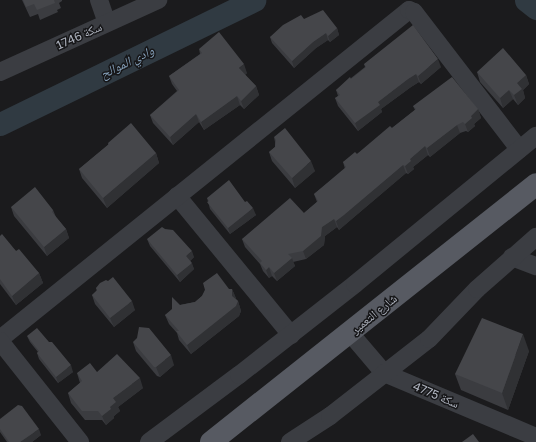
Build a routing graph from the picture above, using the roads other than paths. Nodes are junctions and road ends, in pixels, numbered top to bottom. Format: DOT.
graph roads {
  1 [pos="99,0"];
  2 [pos="158,0"];
  3 [pos="107,23"];
  4 [pos="0,72"];
  5 [pos="536,136"];
  6 [pos="519,149"];
  7 [pos="536,184"];
  8 [pos="177,196"];
  9 [pos="536,236"];
  10 [pos="512,257"];
  11 [pos="536,266"];
  12 [pos="350,332"];
  13 [pos="291,335"];
  14 [pos="0,340"];
  15 [pos="384,373"];
  16 [pos="536,437"];
  17 [pos="80,442"];
  18 [pos="149,442"];
  19 [pos="211,442"];
  20 [pos="290,442"];
  1 -- 3 [label="street"];
  2 -- 3 [label="street, سكة 1746"];
  3 -- 4 [label="street, سكة 1746"];
  5 -- 6 [label="street"];
  6 -- 8 [label="street"];
  6 -- 13 [label="street"];
  7 -- 12 [label="main road, شارع التعمير"];
  8 -- 13 [label="street"];
  8 -- 14 [label="street"];
  9 -- 10 [label="street"];
  10 -- 11 [label="street"];
  10 -- 15 [label="street"];
  12 -- 15 [label="street, سكة 4775"];
  12 -- 19 [label="main road, شارع التعمير"];
  13 -- 18 [label="street"];
  14 -- 17 [label="street"];
  15 -- 16 [label="street, سكة 4775"];
  15 -- 20 [label="street"];
}
